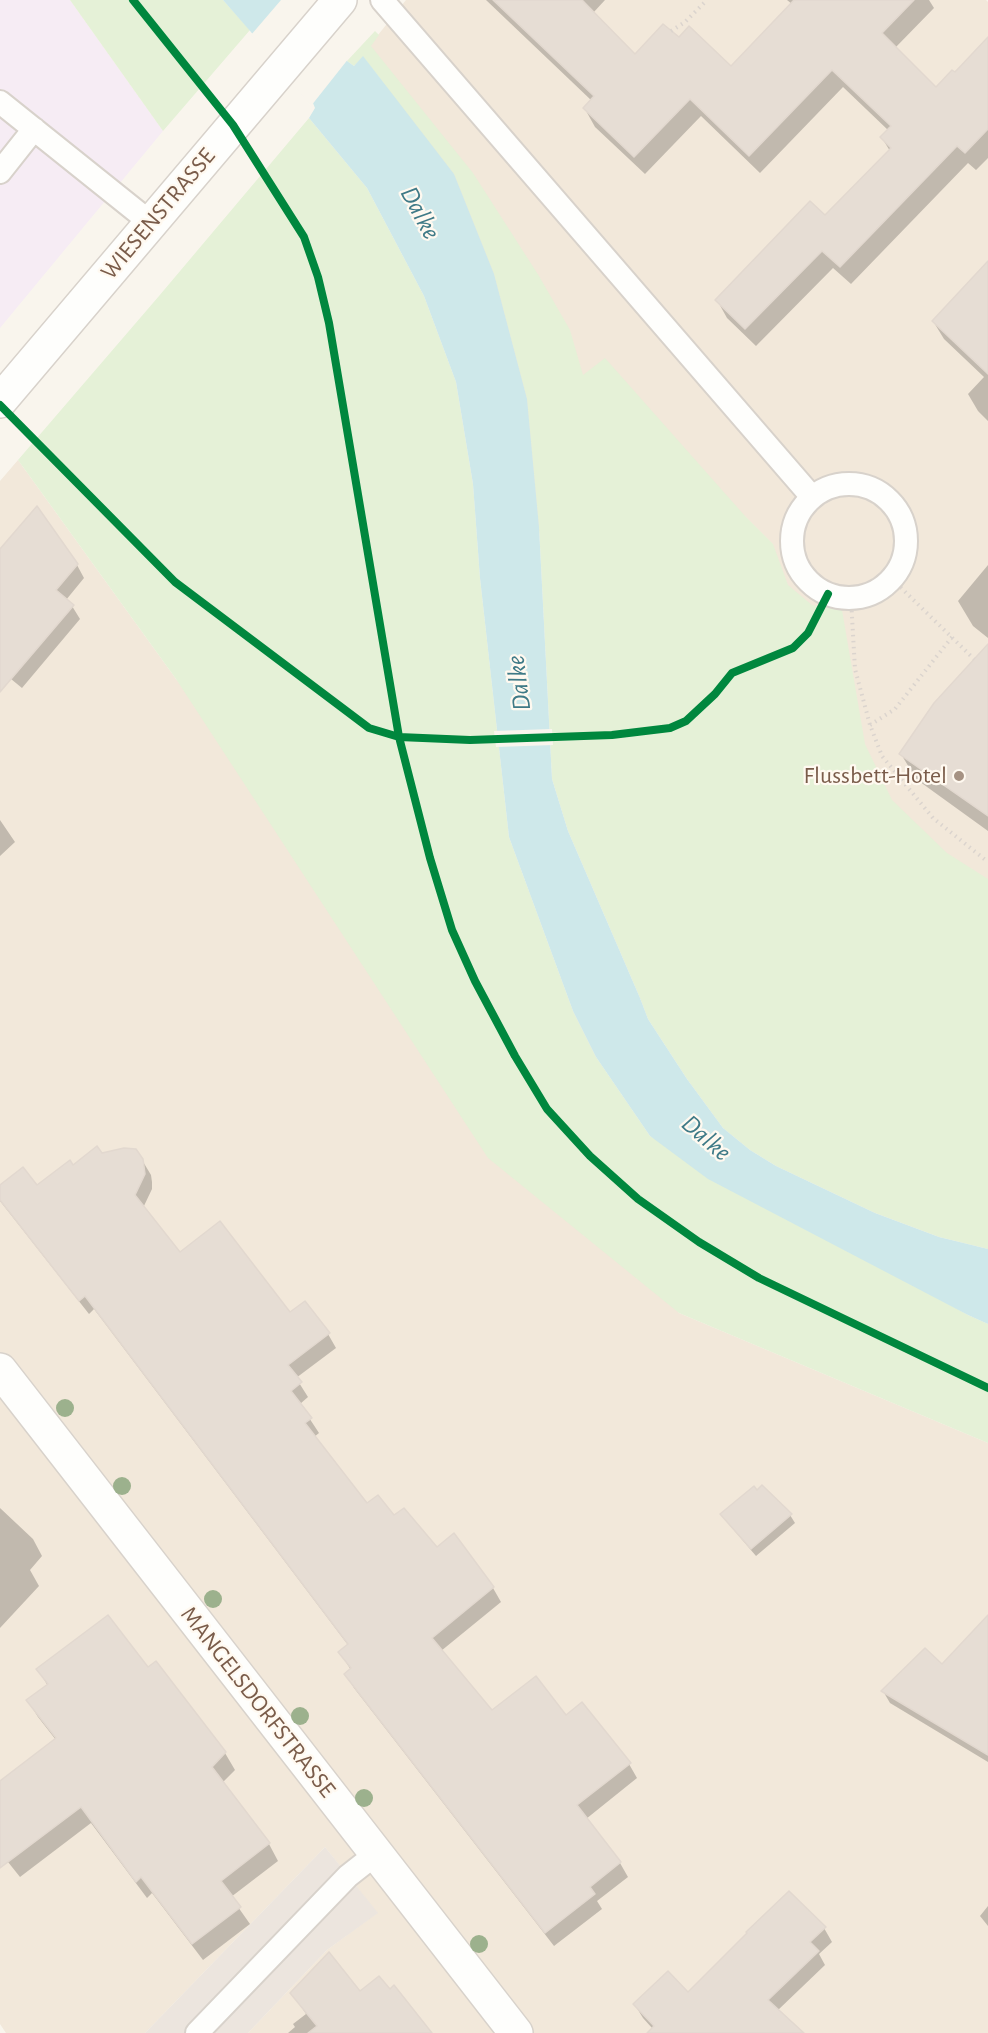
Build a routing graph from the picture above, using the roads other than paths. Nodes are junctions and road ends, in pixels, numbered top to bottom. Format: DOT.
graph roads {
  1 [pos="382,0"];
  2 [pos="331,11"];
  3 [pos="0,102"];
  4 [pos="34,129"];
  5 [pos="0,172"];
  6 [pos="151,223"];
  7 [pos="0,401"];
  8 [pos="812,497"];
  9 [pos="0,1370"];
  10 [pos="376,1854"];
  11 [pos="197,2033"];
  12 [pos="516,2033"];
  1 -- 8 [label="lane"];
  2 -- 6 [label="street, WIESENSTRASSE"];
  3 -- 4 [label="lane"];
  4 -- 5 [label="lane"];
  4 -- 6 [label="lane"];
  6 -- 7 [label="street, WIESENSTRASSE"];
  8 -- 8 [label="lane"];
  9 -- 10 [label="street, MANGELSDORFSTRASSE"];
  10 -- 11 [label="lane"];
  10 -- 12 [label="street, MANGELSDORFSTRASSE"];
}
